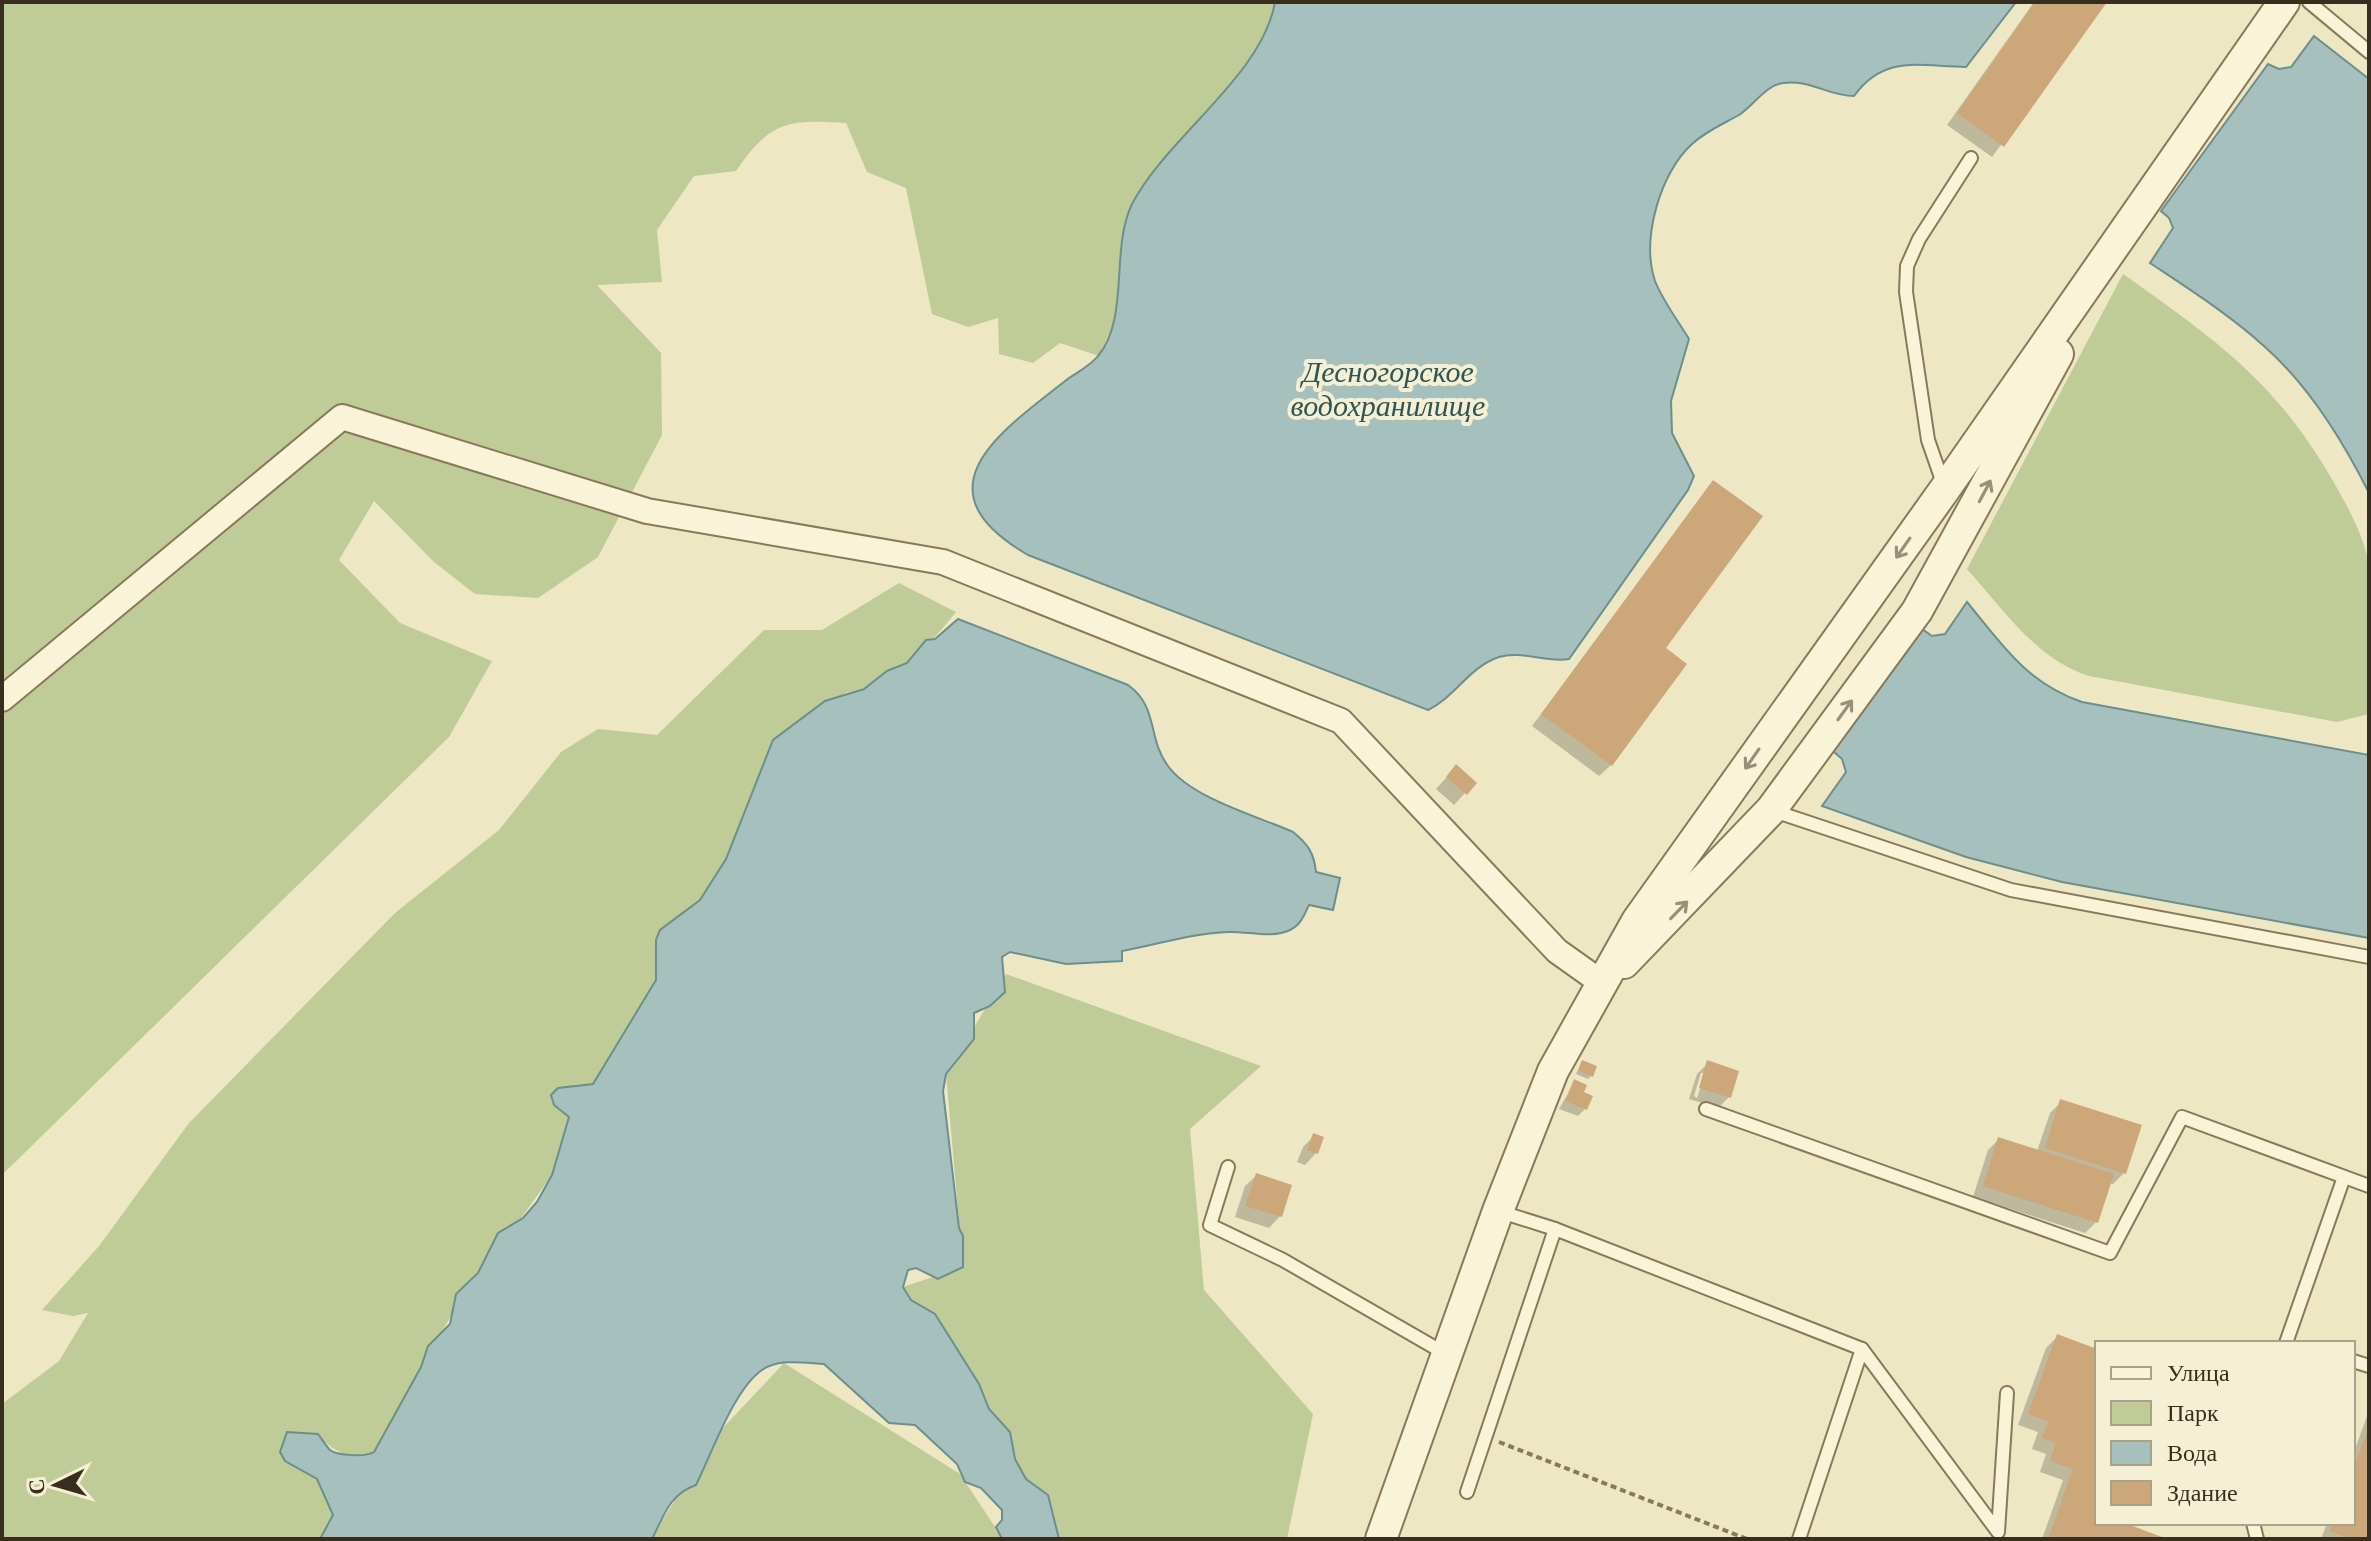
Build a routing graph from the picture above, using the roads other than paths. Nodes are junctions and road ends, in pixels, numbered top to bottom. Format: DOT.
graph roads {
  1 [pos="2284,2"];
  2 [pos="2309,2"];
  3 [pos="2369,52"];
  4 [pos="1971,158"];
  5 [pos="2123,230"];
  6 [pos="1945,489"];
  7 [pos="2,699"];
  8 [pos="1771,810"];
  9 [pos="2369,957"];
  10 [pos="1602,983"];
  11 [pos="1706,1109"];
  12 [pos="1228,1167"];
  13 [pos="2344,1177"];
  14 [pos="2369,1186"];
  15 [pos="1498,1211"];
  16 [pos="1555,1229"];
  17 [pos="2291,1341"];
  18 [pos="1862,1349"];
  19 [pos="1446,1354"];
  20 [pos="2007,1393"];
  21 [pos="1467,1492"];
  22 [pos="1381,1539"];
  23 [pos="1799,1539"];
  1 -- 5 [label="street"];
  2 -- 3 [label="lane"];
  4 -- 6 [label="lane"];
  5 -- 6 [label="street"];
  8 -- 5 [label="street, one-way"];
  6 -- 10 [label="street, one-way"];
  7 -- 10 [label="street"];
  8 -- 9 [label="lane"];
  10 -- 8 [label="street, one-way"];
  10 -- 15 [label="street"];
  11 -- 13 [label="lane"];
  12 -- 19 [label="lane"];
  13 -- 14 [label="lane"];
  13 -- 17 [label="lane"];
  15 -- 16 [label="lane"];
  15 -- 19 [label="street"];
  16 -- 18 [label="lane"];
  16 -- 21 [label="lane"];
  18 -- 20 [label="lane"];
  18 -- 23 [label="lane"];
  19 -- 22 [label="street"];
}
